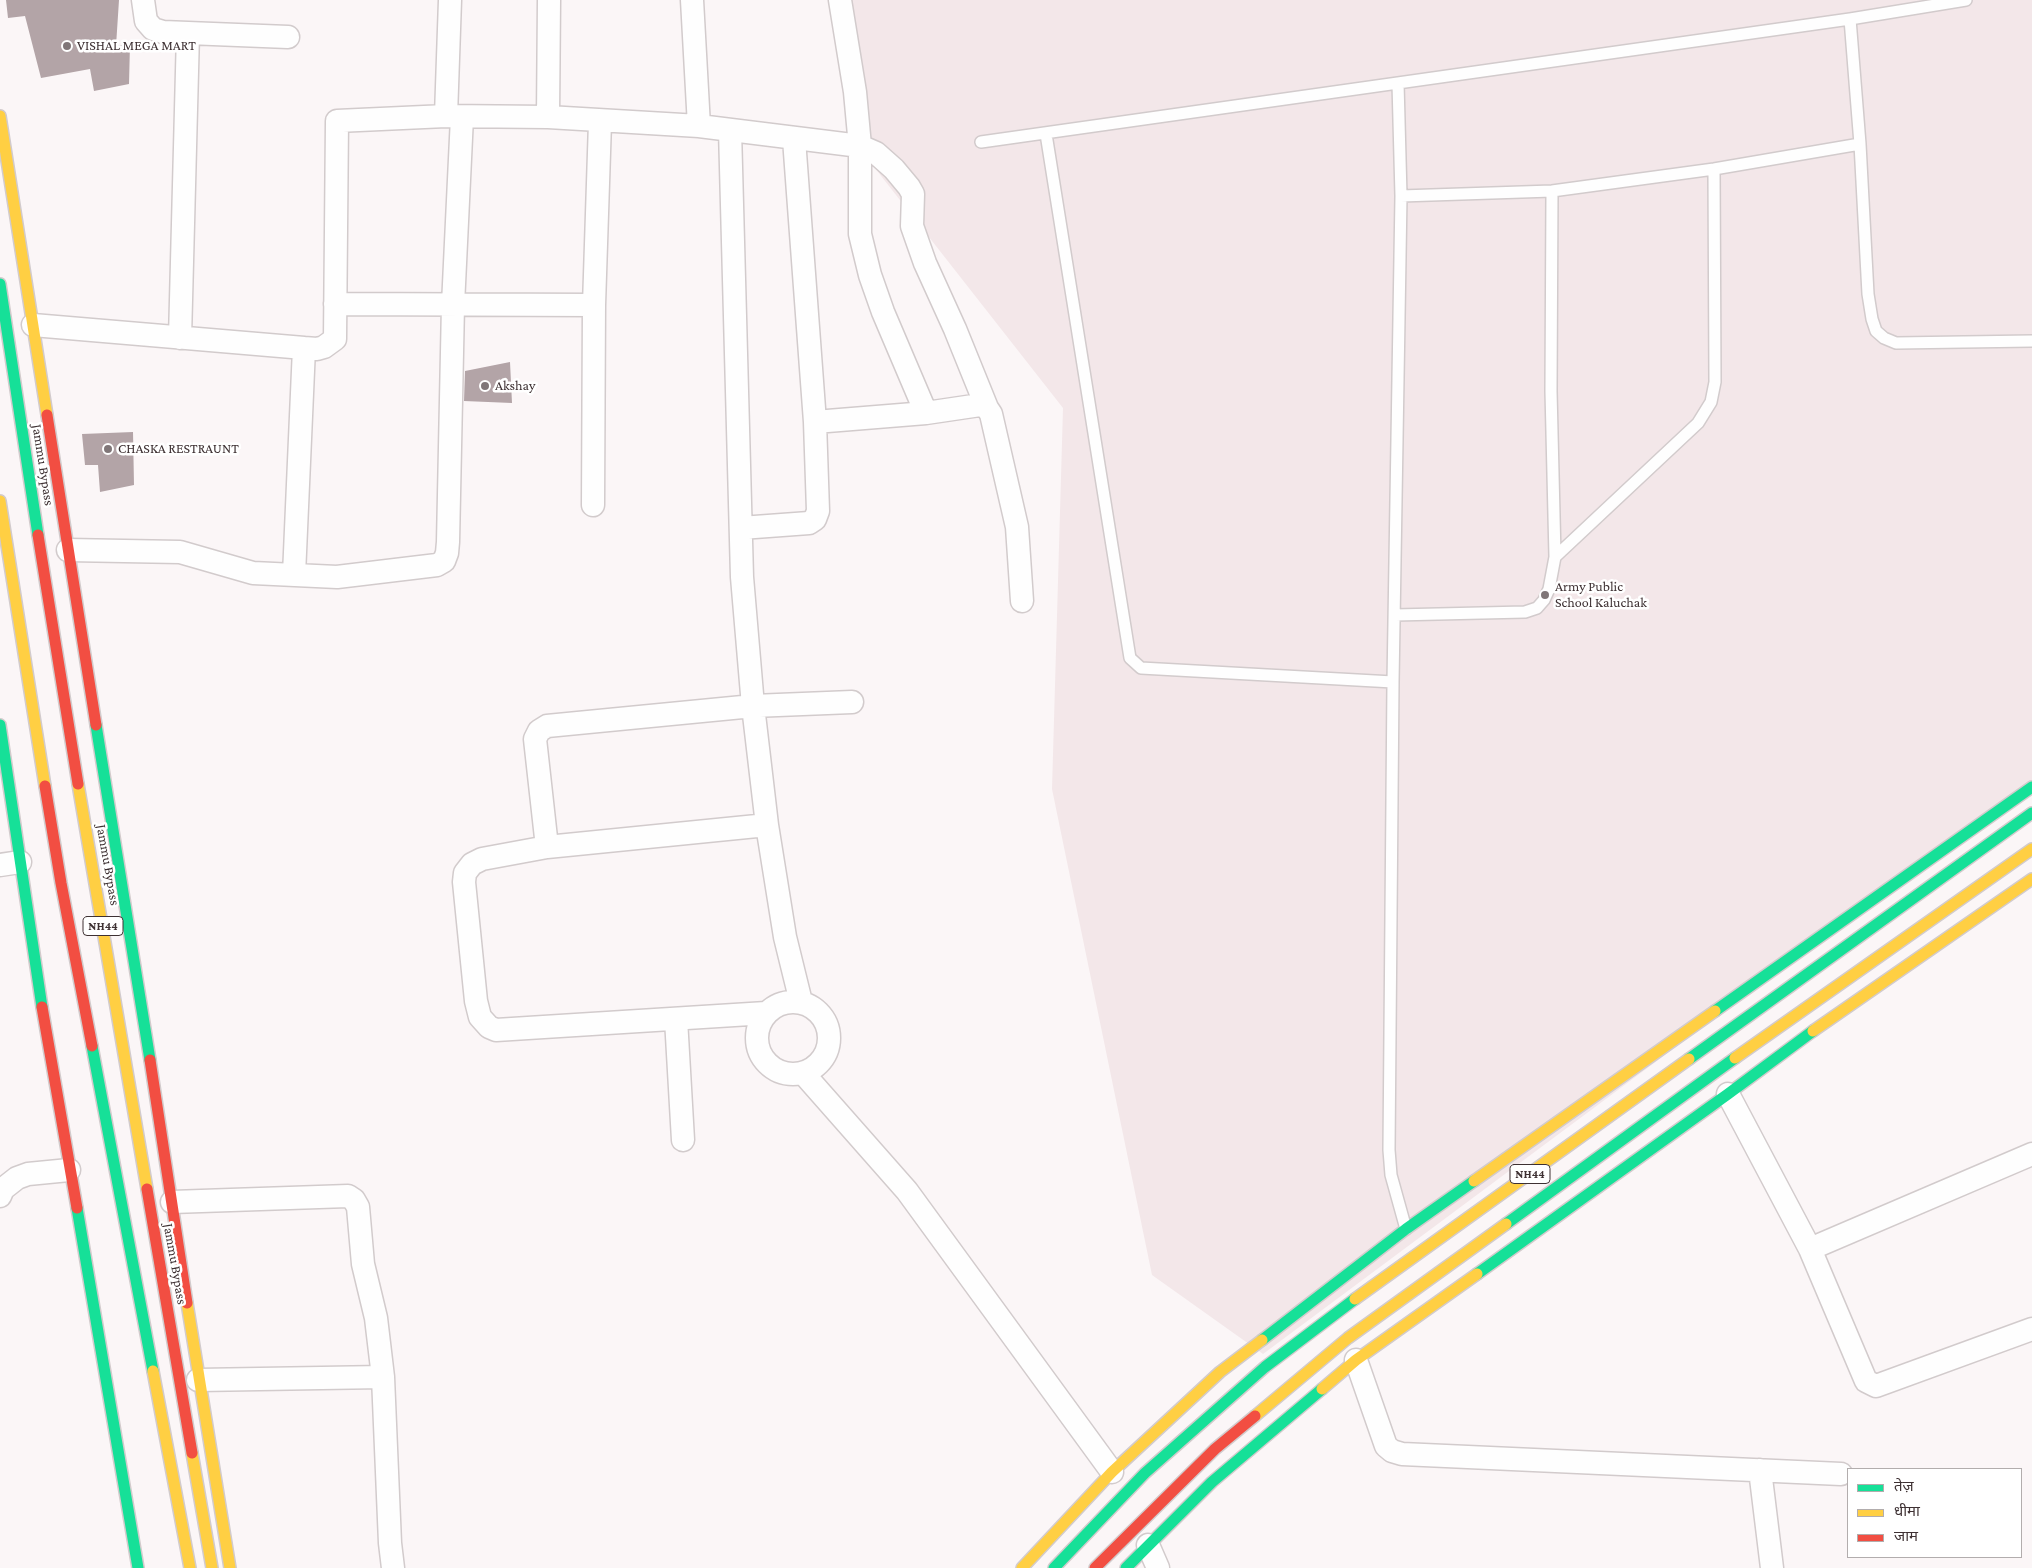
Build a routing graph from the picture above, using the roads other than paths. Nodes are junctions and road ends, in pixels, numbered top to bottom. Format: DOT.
graph roads {
  1 [pos="143,0"];
  2 [pos="450,0"];
  3 [pos="549,0"];
  4 [pos="692,0"];
  5 [pos="840,0"];
  6 [pos="1966,0"];
  7 [pos="1850,19"];
  8 [pos="188,33"];
  9 [pos="288,37"];
  10 [pos="1398,83"];
  11 [pos="0,116"];
  12 [pos="454,116"];
  13 [pos="548,118"];
  14 [pos="600,122"];
  15 [pos="699,126"];
  16 [pos="730,130"];
  17 [pos="1046,134"];
  18 [pos="794,139"];
  19 [pos="981,142"];
  20 [pos="1860,144"];
  21 [pos="860,146"];
  22 [pos="1714,169"];
  23 [pos="1552,191"];
  24 [pos="1401,196"];
  25 [pos="0,284"];
  26 [pos="335,304"];
  27 [pos="453,305"];
  28 [pos="594,305"];
  29 [pos="33,326"];
  30 [pos="180,338"];
  31 [pos="2032,341"];
  32 [pos="304,348"];
  33 [pos="987,408"];
  34 [pos="926,413"];
  35 [pos="815,422"];
  36 [pos="0,501"];
  37 [pos="594,504"];
  38 [pos="741,528"];
  39 [pos="68,550"];
  40 [pos="1555,557"];
  41 [pos="294,575"];
  42 [pos="1022,601"];
  43 [pos="1395,615"];
  44 [pos="1393,682"];
  45 [pos="852,702"];
  46 [pos="753,706"];
  47 [pos="0,725"];
  48 [pos="2032,787"];
  49 [pos="2032,812"];
  50 [pos="767,825"];
  51 [pos="547,847"];
  52 [pos="2032,849"];
  53 [pos="10,864"];
  54 [pos="2032,879"];
  55 [pos="801,1002"];
  56 [pos="766,1013"];
  57 [pos="676,1019"];
  58 [pos="803,1073"];
  59 [pos="1728,1094"];
  60 [pos="683,1140"];
  61 [pos="2032,1154"];
  62 [pos="70,1170"];
  63 [pos="0,1196"];
  64 [pos="172,1202"];
  65 [pos="1406,1229"];
  66 [pos="1810,1249"];
  67 [pos="2032,1329"];
  68 [pos="1356,1360"];
  69 [pos="383,1376"];
  70 [pos="198,1380"];
  71 [pos="1760,1470"];
  72 [pos="1112,1472"];
  73 [pos="1841,1474"];
  74 [pos="1148,1545"];
  75 [pos="138,1568"];
  76 [pos="190,1568"];
  77 [pos="212,1568"];
  78 [pos="230,1568"];
  79 [pos="392,1568"];
  80 [pos="1022,1568"];
  81 [pos="1054,1568"];
  82 [pos="1095,1568"];
  83 [pos="1126,1568"];
  84 [pos="1158,1568"];
  85 [pos="1772,1568"];
  1 -- 8 [label="street"];
  2 -- 12 [label="street"];
  3 -- 13 [label="street"];
  4 -- 15 [label="street"];
  5 -- 21 [label="street"];
  6 -- 7 [label="lane"];
  7 -- 10 [label="lane"];
  7 -- 20 [label="lane"];
  8 -- 9 [label="street"];
  8 -- 30 [label="street"];
  10 -- 17 [label="lane"];
  10 -- 24 [label="lane"];
  11 -- 29 [label="main road"];
  12 -- 13 [label="street"];
  12 -- 26 [label="street"];
  12 -- 27 [label="street"];
  13 -- 14 [label="street"];
  14 -- 15 [label="street"];
  14 -- 28 [label="street"];
  15 -- 16 [label="street"];
  16 -- 18 [label="street"];
  16 -- 38 [label="street"];
  17 -- 19 [label="lane"];
  17 -- 44 [label="lane"];
  18 -- 21 [label="street"];
  18 -- 35 [label="street"];
  20 -- 22 [label="lane"];
  20 -- 31 [label="lane"];
  21 -- 33 [label="street"];
  21 -- 34 [label="street"];
  22 -- 23 [label="lane"];
  22 -- 40 [label="lane"];
  23 -- 24 [label="lane"];
  23 -- 40 [label="lane"];
  24 -- 43 [label="lane"];
  25 -- 77 [label="main road, Jammu Bypass / NH44"];
  26 -- 27 [label="street"];
  26 -- 32 [label="street"];
  27 -- 28 [label="street"];
  27 -- 41 [label="street"];
  28 -- 37 [label="street"];
  29 -- 30 [label="street"];
  29 -- 39 [label="main road"];
  30 -- 32 [label="street"];
  32 -- 41 [label="street"];
  33 -- 34 [label="street"];
  33 -- 42 [label="street"];
  34 -- 35 [label="street"];
  35 -- 38 [label="street"];
  36 -- 76 [label="main road, NH44"];
  38 -- 46 [label="street"];
  39 -- 41 [label="street"];
  39 -- 64 [label="main road"];
  40 -- 43 [label="lane"];
  43 -- 44 [label="lane"];
  44 -- 65 [label="lane"];
  45 -- 46 [label="street"];
  46 -- 50 [label="street"];
  46 -- 51 [label="street"];
  47 -- 53 [label="main road"];
  48 -- 65 [label="main road"];
  49 -- 81 [label="main road, NH44"];
  50 -- 51 [label="street"];
  50 -- 55 [label="street"];
  51 -- 57 [label="street"];
  52 -- 82 [label="main road, NH44"];
  53 -- 62 [label="main road"];
  54 -- 59 [label="main road"];
  55 -- 56 [label="street"];
  55 -- 58 [label="street"];
  56 -- 57 [label="street"];
  56 -- 58 [label="street"];
  57 -- 60 [label="street"];
  58 -- 72 [label="street"];
  59 -- 66 [label="street"];
  59 -- 68 [label="main road"];
  61 -- 66 [label="street"];
  62 -- 63 [label="street"];
  62 -- 75 [label="main road"];
  64 -- 69 [label="street"];
  64 -- 70 [label="main road"];
  65 -- 72 [label="main road"];
  66 -- 67 [label="street"];
  68 -- 71 [label="street"];
  68 -- 74 [label="main road"];
  69 -- 70 [label="street"];
  69 -- 79 [label="street"];
  70 -- 78 [label="main road"];
  71 -- 73 [label="street"];
  71 -- 85 [label="street"];
  72 -- 80 [label="main road"];
  74 -- 83 [label="main road"];
  74 -- 84 [label="street"];
}
